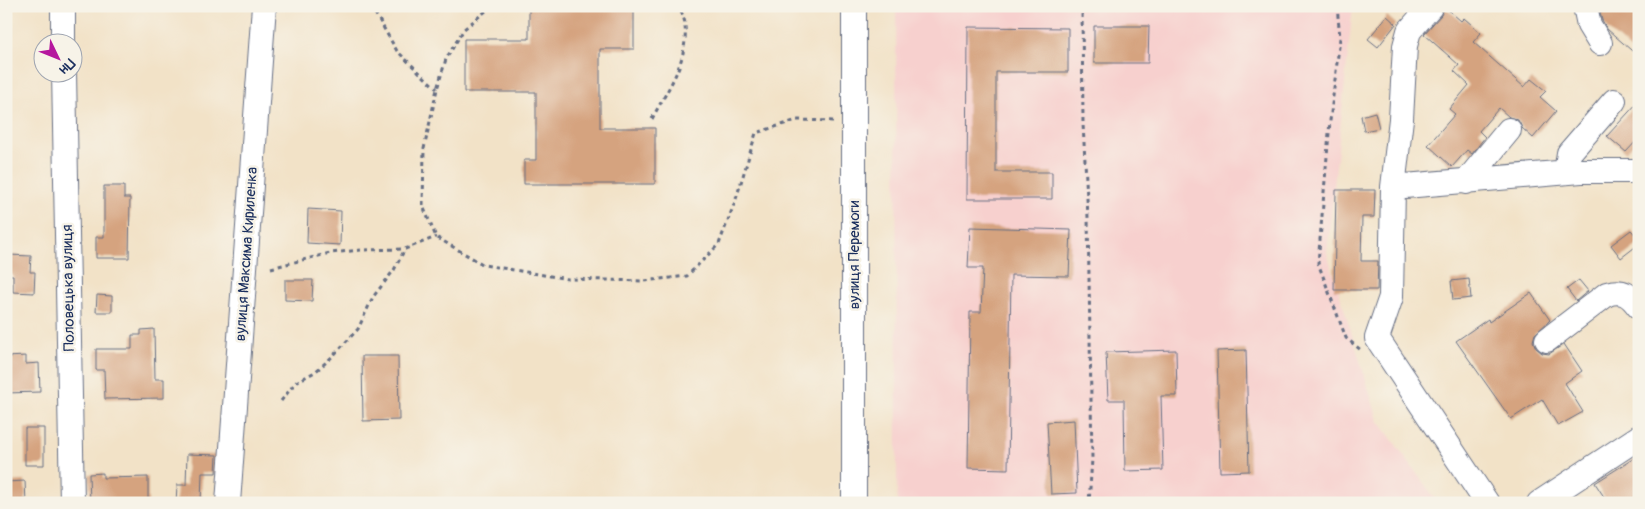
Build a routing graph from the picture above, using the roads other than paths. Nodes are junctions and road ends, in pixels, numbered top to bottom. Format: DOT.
graph roads {
  1 [pos="63,6"];
  2 [pos="264,6"];
  3 [pos="854,6"];
  4 [pos="1431,6"];
  5 [pos="1585,6"];
  6 [pos="64,32"];
  7 [pos="1600,43"];
  8 [pos="64,82"];
  9 [pos="1614,100"];
  10 [pos="1509,130"];
  11 [pos="1639,171"];
  12 [pos="1566,172"];
  13 [pos="1466,182"];
  14 [pos="1393,187"];
  15 [pos="1639,307"];
  16 [pos="1547,340"];
  17 [pos="1639,437"];
  18 [pos="72,503"];
  19 [pos="228,503"];
  20 [pos="854,503"];
  21 [pos="1487,503"];
  22 [pos="1538,503"];
  1 -- 6 [label="street"];
  2 -- 19 [label="street, вулиця Максима Кириленка"];
  3 -- 20 [label="street, вулиця Перемоги"];
  4 -- 14 [label="street"];
  5 -- 7 [label="street"];
  8 -- 18 [label="street, Половецька вулиця"];
  9 -- 12 [label="street"];
  10 -- 13 [label="street"];
  11 -- 12 [label="street"];
  12 -- 13 [label="street"];
  13 -- 14 [label="street"];
  14 -- 21 [label="street"];
  15 -- 16 [label="street"];
  17 -- 22 [label="street"];
}
